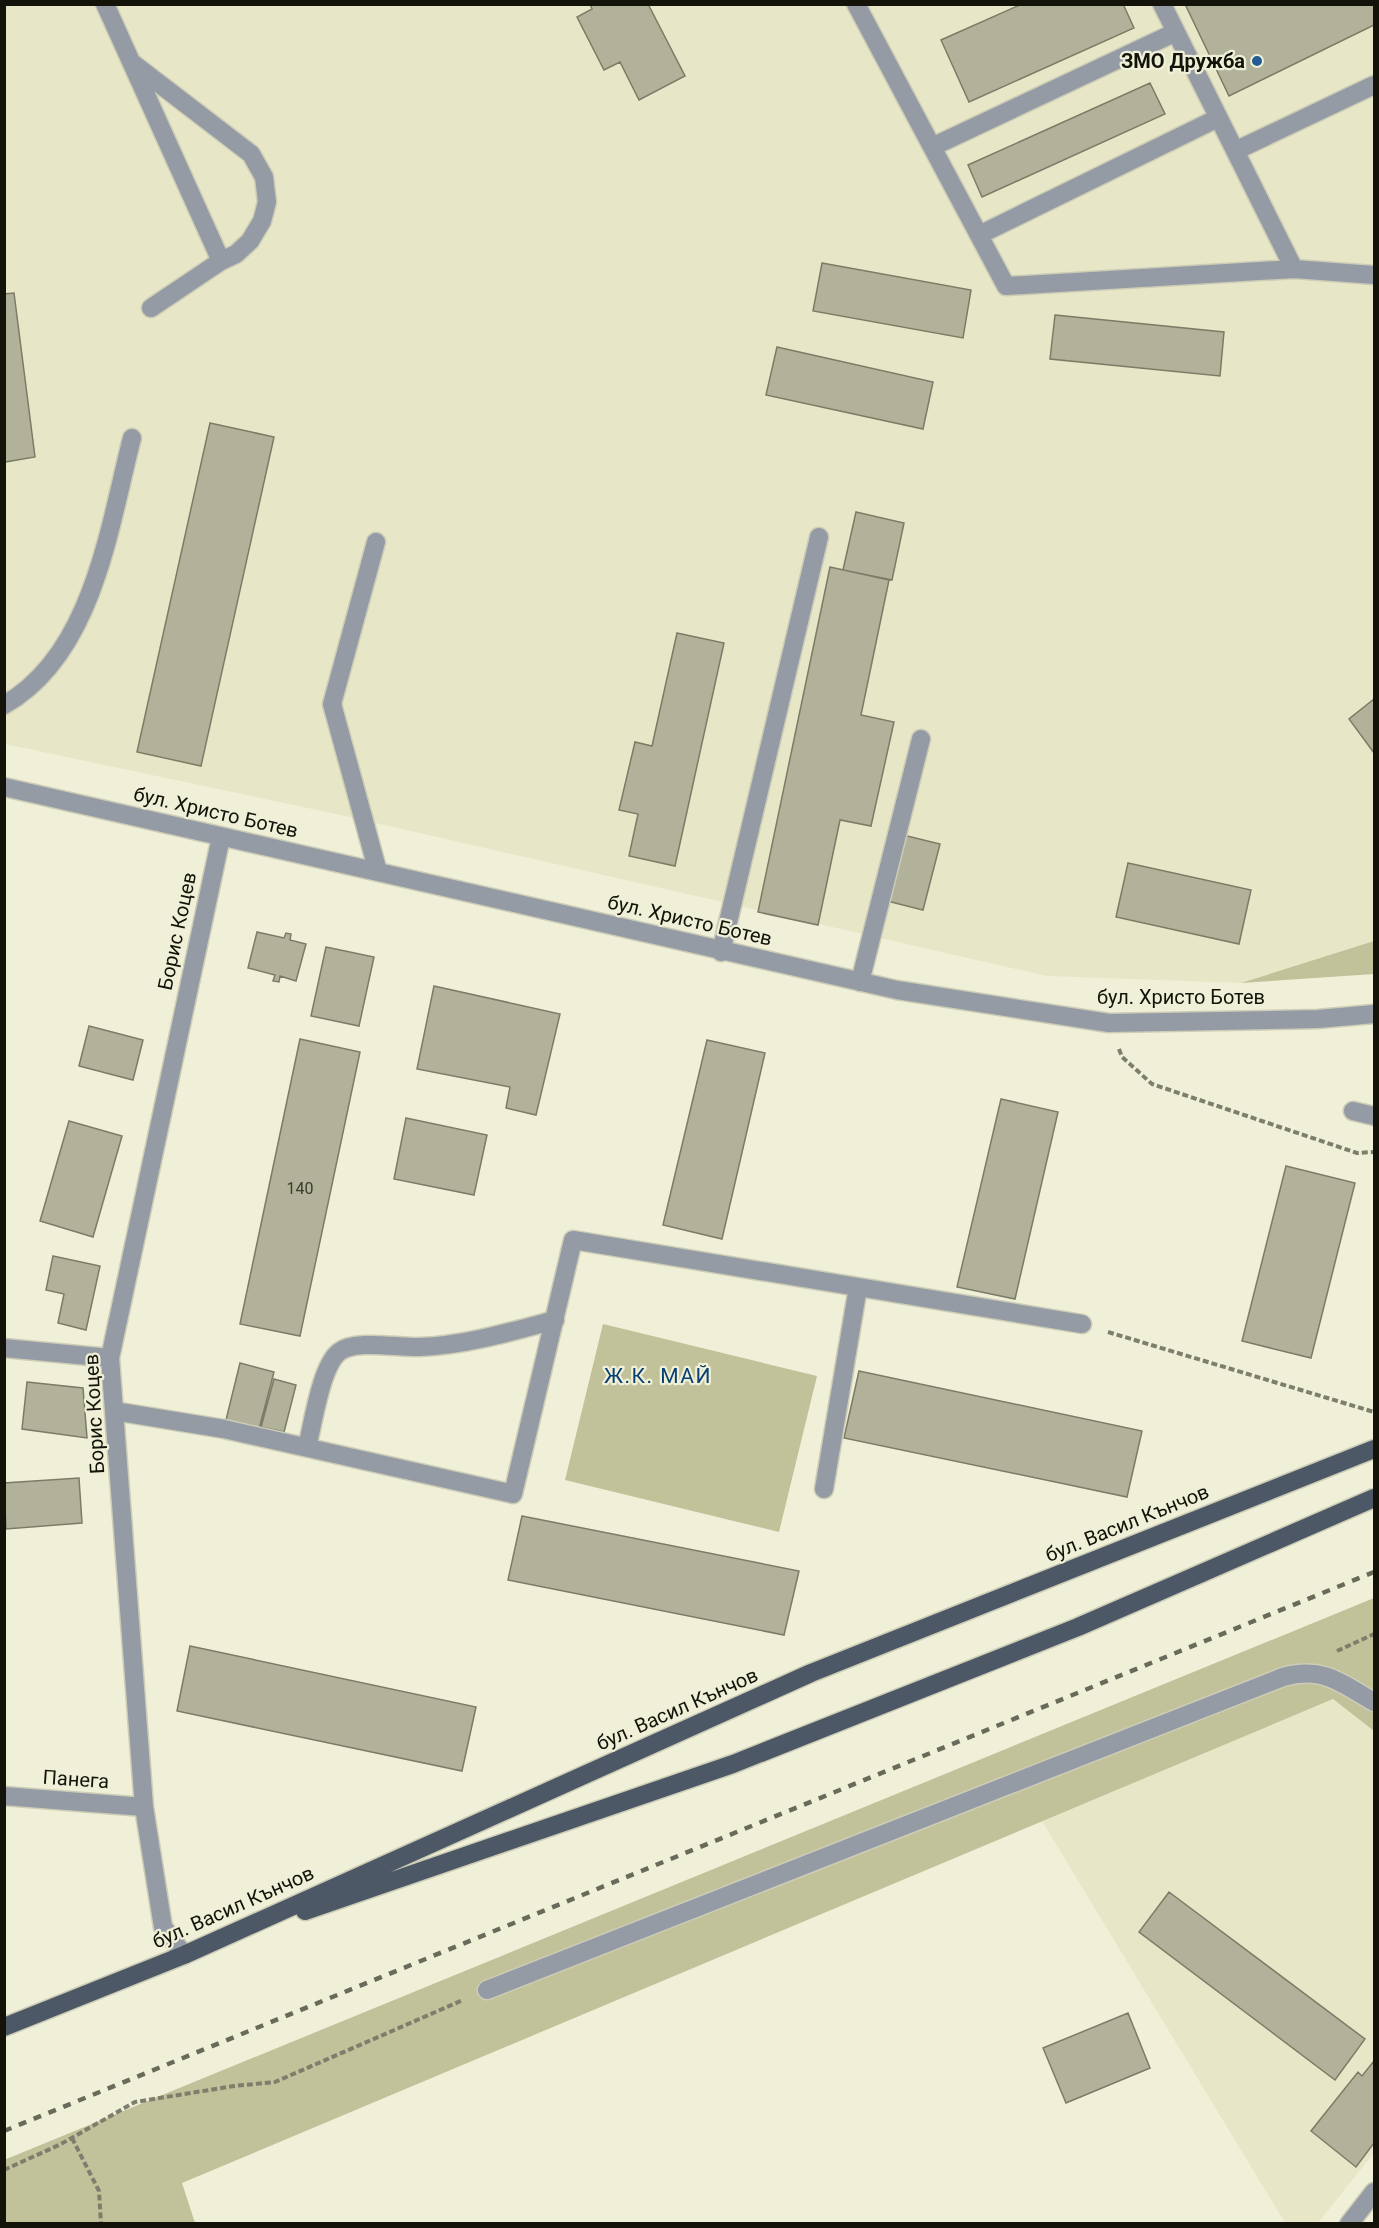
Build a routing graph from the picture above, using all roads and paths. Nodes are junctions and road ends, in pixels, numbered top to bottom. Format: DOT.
graph roads {
  1 [pos="105,4"];
  2 [pos="856,4"];
  3 [pos="1162,4"];
  4 [pos="1176,32"];
  5 [pos="131,62"];
  6 [pos="1374,85"];
  7 [pos="1218,118"];
  8 [pos="932,147"];
  9 [pos="1235,151"];
  10 [pos="979,235"];
  11 [pos="221,261"];
  12 [pos="1293,269"];
  13 [pos="1374,275"];
  14 [pos="151,308"];
  15 [pos="132,438"];
  16 [pos="819,537"];
  17 [pos="376,542"];
  18 [pos="4,705"];
  19 [pos="921,740"];
  20 [pos="4,787"];
  21 [pos="221,837"];
  22 [pos="378,872"];
  23 [pos="722,952"];
  24 [pos="860,982"];
  25 [pos="1374,1014"];
  26 [pos="1109,1023"];
  27 [pos="1353,1111"];
  28 [pos="1374,1116"];
  29 [pos="1374,1152"];
  30 [pos="858,1287"];
  31 [pos="555,1320"];
  32 [pos="1082,1324"];
  33 [pos="4,1348"];
  34 [pos="110,1358"];
  35 [pos="114,1411"];
  36 [pos="1374,1412"];
  37 [pos="307,1447"];
  38 [pos="1374,1449"];
  39 [pos="824,1489"];
  40 [pos="1374,1498"];
  41 [pos="1374,1702"];
  42 [pos="4,1796"];
  43 [pos="144,1807"];
  44 [pos="190,1952"];
  45 [pos="487,1990"];
  46 [pos="4,2027"];
  47 [pos="72,2138"];
  48 [pos="4,2170"];
  49 [pos="1374,2192"];
  50 [pos="101,2223"];
  51 [pos="1349,2223"];
  1 -- 5 [label="street"];
  2 -- 8 [label="street"];
  3 -- 4 [label="street"];
  4 -- 7 [label="street"];
  4 -- 8 [label="street"];
  5 -- 11 [label="street"];
  5 -- 11 [label="street"];
  6 -- 9 [label="street"];
  7 -- 9 [label="street"];
  7 -- 10 [label="street"];
  8 -- 10 [label="street"];
  9 -- 12 [label="street"];
  10 -- 12 [label="street"];
  11 -- 14 [label="street"];
  12 -- 13 [label="street"];
  15 -- 18 [label="street"];
  16 -- 23 [label="street"];
  17 -- 22 [label="street"];
  19 -- 24 [label="street"];
  20 -- 21 [label="street, бул. Христо Ботев"];
  21 -- 22 [label="street, бул. Христо Ботев"];
  21 -- 34 [label="street, Борис Коцев"];
  22 -- 23 [label="street, бул. Христо Ботев"];
  23 -- 24 [label="street, бул. Христо Ботев"];
  24 -- 26 [label="street, бул. Христо Ботев"];
  25 -- 26 [label="street, бул. Христо Ботев"];
  26 -- 29 [label="path"];
  27 -- 28 [label="street"];
  30 -- 31 [label="street"];
  30 -- 32 [label="street"];
  30 -- 39 [label="street"];
  31 -- 37 [label="street"];
  31 -- 37 [label="street"];
  32 -- 36 [label="path"];
  33 -- 34 [label="street"];
  34 -- 35 [label="street, Борис Коцев"];
  35 -- 37 [label="street"];
  35 -- 43 [label="street, Борис Коцев"];
  38 -- 44 [label="main road, бул. Васил Кънчов"];
  40 -- 44 [label="main road"];
  41 -- 45 [label="street"];
  42 -- 43 [label="street, Панега"];
  43 -- 44 [label="street, Борис Коцев"];
  44 -- 46 [label="main road, бул. Васил Кънчов"];
  45 -- 47 [label="path"];
  47 -- 48 [label="path"];
  47 -- 50 [label="path"];
  49 -- 51 [label="street"];
}
